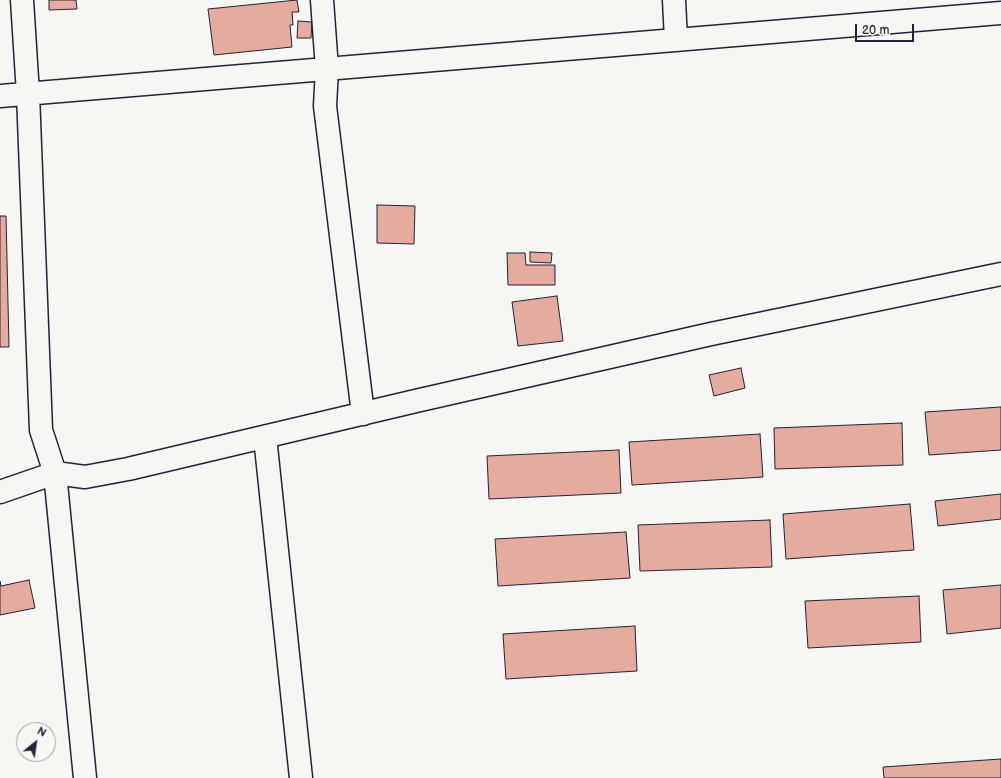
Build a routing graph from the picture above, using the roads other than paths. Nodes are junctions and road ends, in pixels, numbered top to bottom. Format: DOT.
graph roads {
  1 [pos="22,0"];
  2 [pos="322,0"];
  3 [pos="674,0"];
  4 [pos="1001,13"];
  5 [pos="676,40"];
  6 [pos="327,69"];
  7 [pos="28,94"];
  8 [pos="0,96"];
  9 [pos="1001,274"];
  10 [pos="363,414"];
  11 [pos="265,437"];
  12 [pos="55,473"];
  13 [pos="0,492"];
  14 [pos="85,778"];
  15 [pos="301,778"];
  1 -- 7 [label="street"];
  2 -- 6 [label="street"];
  3 -- 5 [label="street"];
  4 -- 5 [label="street"];
  5 -- 6 [label="street"];
  6 -- 7 [label="street"];
  6 -- 10 [label="street"];
  7 -- 8 [label="street"];
  7 -- 12 [label="street"];
  9 -- 10 [label="street"];
  10 -- 11 [label="street"];
  11 -- 12 [label="street"];
  11 -- 15 [label="street"];
  12 -- 13 [label="street"];
  12 -- 14 [label="street"];
}
